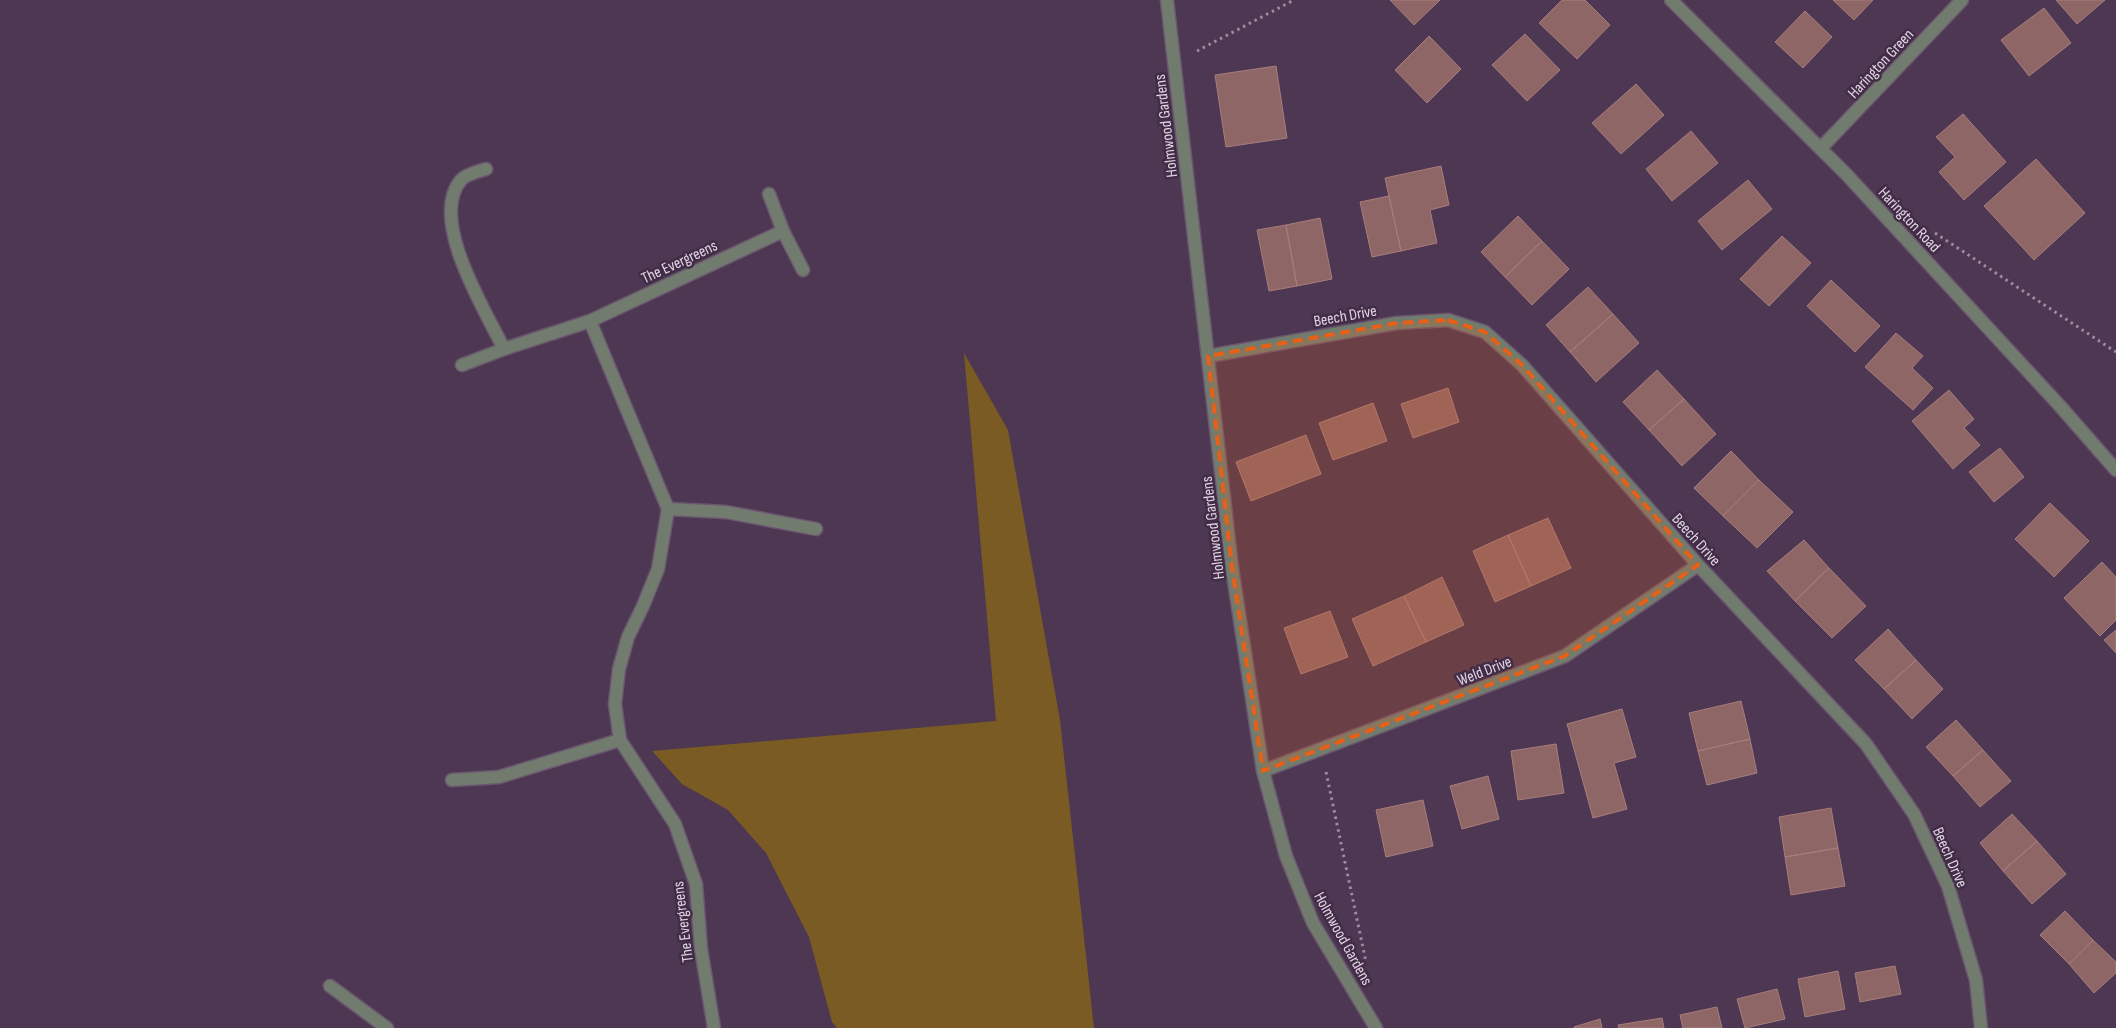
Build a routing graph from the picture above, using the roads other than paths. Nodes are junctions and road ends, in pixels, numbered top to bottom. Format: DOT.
graph roads {
  1 [pos="1167,0"];
  2 [pos="1671,0"];
  3 [pos="1962,0"];
  4 [pos="1821,148"];
  5 [pos="486,169"];
  6 [pos="769,194"];
  7 [pos="783,231"];
  8 [pos="803,270"];
  9 [pos="590,321"];
  10 [pos="504,349"];
  11 [pos="1208,356"];
  12 [pos="462,365"];
  13 [pos="2116,470"];
  14 [pos="668,509"];
  15 [pos="816,529"];
  16 [pos="1698,565"];
  17 [pos="620,740"];
  18 [pos="1263,771"];
  19 [pos="452,780"];
  20 [pos="330,986"];
  21 [pos="387,1028"];
  22 [pos="714,1028"];
  23 [pos="1376,1028"];
  24 [pos="1981,1028"];
  1 -- 11 [label="street, Holmwood Gardens"];
  2 -- 4 [label="street, Harington Road"];
  3 -- 4 [label="street, Harington Green"];
  4 -- 13 [label="street, Harington Road"];
  5 -- 10 [label="street"];
  6 -- 7 [label="street"];
  7 -- 8 [label="street"];
  7 -- 9 [label="street, The Evergreens"];
  9 -- 10 [label="street, The Evergreens"];
  9 -- 14 [label="street"];
  10 -- 12 [label="street, The Evergreens"];
  11 -- 16 [label="street, Beech Drive"];
  11 -- 18 [label="street, Holmwood Gardens"];
  14 -- 15 [label="street"];
  14 -- 17 [label="street, The Evergreens"];
  16 -- 18 [label="street, Weld Drive"];
  16 -- 24 [label="street, Beech Drive"];
  17 -- 19 [label="street"];
  17 -- 22 [label="street, The Evergreens"];
  18 -- 23 [label="street, Holmwood Gardens"];
  20 -- 21 [label="street"];
}
